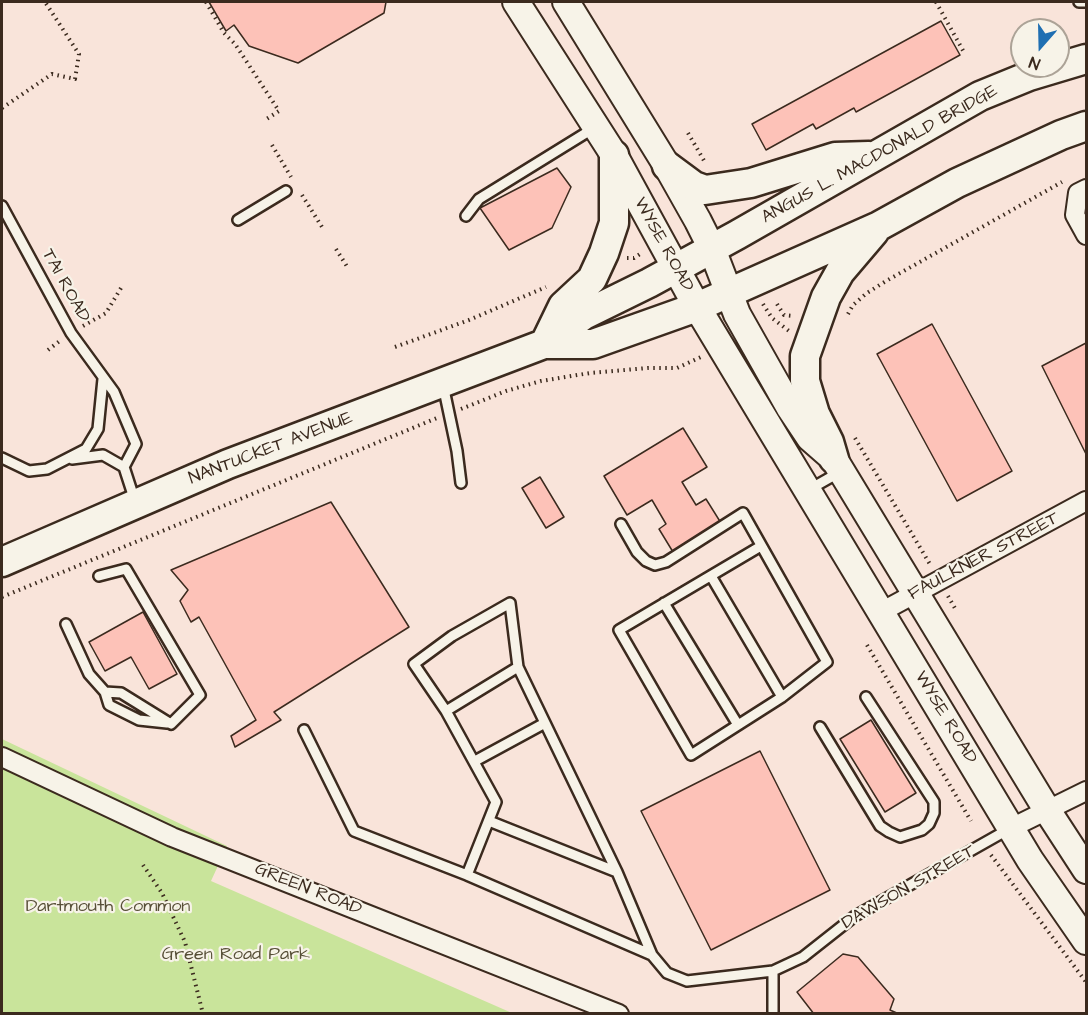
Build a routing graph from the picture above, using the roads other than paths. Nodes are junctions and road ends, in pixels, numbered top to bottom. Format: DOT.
graph roads {
  1 [pos="516,2"];
  2 [pos="566,2"];
  3 [pos="1079,2"];
  4 [pos="1086,2"];
  5 [pos="1086,59"];
  6 [pos="1086,126"];
  7 [pos="596,128"];
  8 [pos="614,155"];
  9 [pos="874,156"];
  10 [pos="667,166"];
  11 [pos="1077,187"];
  12 [pos="286,191"];
  13 [pos="2,206"];
  14 [pos="466,216"];
  15 [pos="238,220"];
  16 [pos="879,226"];
  17 [pos="1086,235"];
  18 [pos="712,249"];
  19 [pos="676,268"];
  20 [pos="729,294"];
  21 [pos="697,308"];
  22 [pos="544,344"];
  23 [pos="103,379"];
  24 [pos="443,383"];
  25 [pos="2,458"];
  26 [pos="64,460"];
  27 [pos="838,465"];
  28 [pos="124,466"];
  29 [pos="461,483"];
  30 [pos="808,490"];
  31 [pos="1086,501"];
  32 [pos="136,503"];
  33 [pos="621,524"];
  34 [pos="761,546"];
  35 [pos="2,562"];
  36 [pos="99,576"];
  37 [pos="711,576"];
  38 [pos="915,593"];
  39 [pos="664,603"];
  40 [pos="881,612"];
  41 [pos="66,624"];
  42 [pos="518,667"];
  43 [pos="105,692"];
  44 [pos="782,697"];
  45 [pos="866,697"];
  46 [pos="446,711"];
  47 [pos="545,723"];
  48 [pos="171,724"];
  49 [pos="738,725"];
  50 [pos="820,727"];
  51 [pos="304,730"];
  52 [pos="2,757"];
  53 [pos="475,761"];
  54 [pos="1086,791"];
  55 [pos="1047,810"];
  56 [pos="489,821"];
  57 [pos="1011,828"];
  58 [pos="1086,870"];
  59 [pos="617,872"];
  60 [pos="467,875"];
  61 [pos="1086,942"];
  62 [pos="652,955"];
  63 [pos="773,971"];
  64 [pos="619,1014"];
  65 [pos="773,1014"];
  1 -- 7 [label="main road, WYSE ROAD"];
  2 -- 10 [label="main road, WYSE ROAD"];
  3 -- 4 [label="lane"];
  5 -- 9 [label="main road, ANGUS L. MACDONALD BRIDGE"];
  6 -- 16 [label="main road"];
  7 -- 8 [label="main road, WYSE ROAD"];
  7 -- 14 [label="lane"];
  8 -- 19 [label="main road, WYSE ROAD"];
  8 -- 22 [label="main road"];
  9 -- 10 [label="main road"];
  9 -- 18 [label="main road, ANGUS L. MACDONALD BRIDGE"];
  10 -- 18 [label="main road, WYSE ROAD"];
  11 -- 17 [label="street"];
  12 -- 15 [label="lane"];
  13 -- 23 [label="lane, TA1 ROAD"];
  16 -- 20 [label="main road"];
  16 -- 27 [label="main road"];
  18 -- 19 [label="main road, NANTUCKET AVENUE"];
  18 -- 20 [label="main road, WYSE ROAD"];
  19 -- 21 [label="main road, WYSE ROAD"];
  19 -- 22 [label="main road, NANTUCKET AVENUE"];
  20 -- 21 [label="main road, NANTUCKET AVENUE"];
  20 -- 27 [label="main road, WYSE ROAD"];
  21 -- 22 [label="main road, NANTUCKET AVENUE"];
  21 -- 30 [label="main road, WYSE ROAD"];
  22 -- 24 [label="main road, NANTUCKET AVENUE"];
  23 -- 26 [label="lane"];
  23 -- 28 [label="lane, TA1 ROAD"];
  24 -- 29 [label="lane"];
  24 -- 32 [label="main road, NANTUCKET AVENUE"];
  25 -- 26 [label="lane"];
  26 -- 28 [label="lane"];
  27 -- 30 [label="lane"];
  27 -- 38 [label="main road, WYSE ROAD"];
  28 -- 32 [label="lane"];
  30 -- 40 [label="main road, WYSE ROAD"];
  31 -- 38 [label="street, FAULKNER STREET"];
  32 -- 35 [label="main road, NANTUCKET AVENUE"];
  33 -- 34 [label="lane"];
  34 -- 37 [label="lane"];
  34 -- 44 [label="lane"];
  36 -- 48 [label="lane"];
  37 -- 39 [label="lane"];
  37 -- 44 [label="lane"];
  38 -- 40 [label="street, FAULKNER STREET"];
  38 -- 55 [label="main road, WYSE ROAD"];
  39 -- 49 [label="lane"];
  39 -- 49 [label="lane"];
  40 -- 57 [label="main road, WYSE ROAD"];
  41 -- 43 [label="lane"];
  42 -- 46 [label="lane"];
  42 -- 46 [label="lane"];
  42 -- 47 [label="lane"];
  43 -- 48 [label="lane"];
  43 -- 48 [label="lane"];
  44 -- 49 [label="lane"];
  45 -- 50 [label="lane"];
  46 -- 53 [label="lane"];
  47 -- 53 [label="lane"];
  47 -- 59 [label="lane"];
  51 -- 60 [label="lane"];
  52 -- 64 [label="street, GREEN ROAD"];
  53 -- 56 [label="lane"];
  54 -- 55 [label="street, DAWSON STREET"];
  55 -- 57 [label="street, DAWSON STREET"];
  55 -- 58 [label="main road, WYSE ROAD"];
  56 -- 59 [label="lane"];
  56 -- 60 [label="lane"];
  57 -- 61 [label="main road, WYSE ROAD"];
  57 -- 63 [label="lane, DAWSON STREET"];
  59 -- 62 [label="lane"];
  60 -- 62 [label="lane"];
  62 -- 63 [label="lane, DAWSON STREET"];
  63 -- 65 [label="lane"];
}
